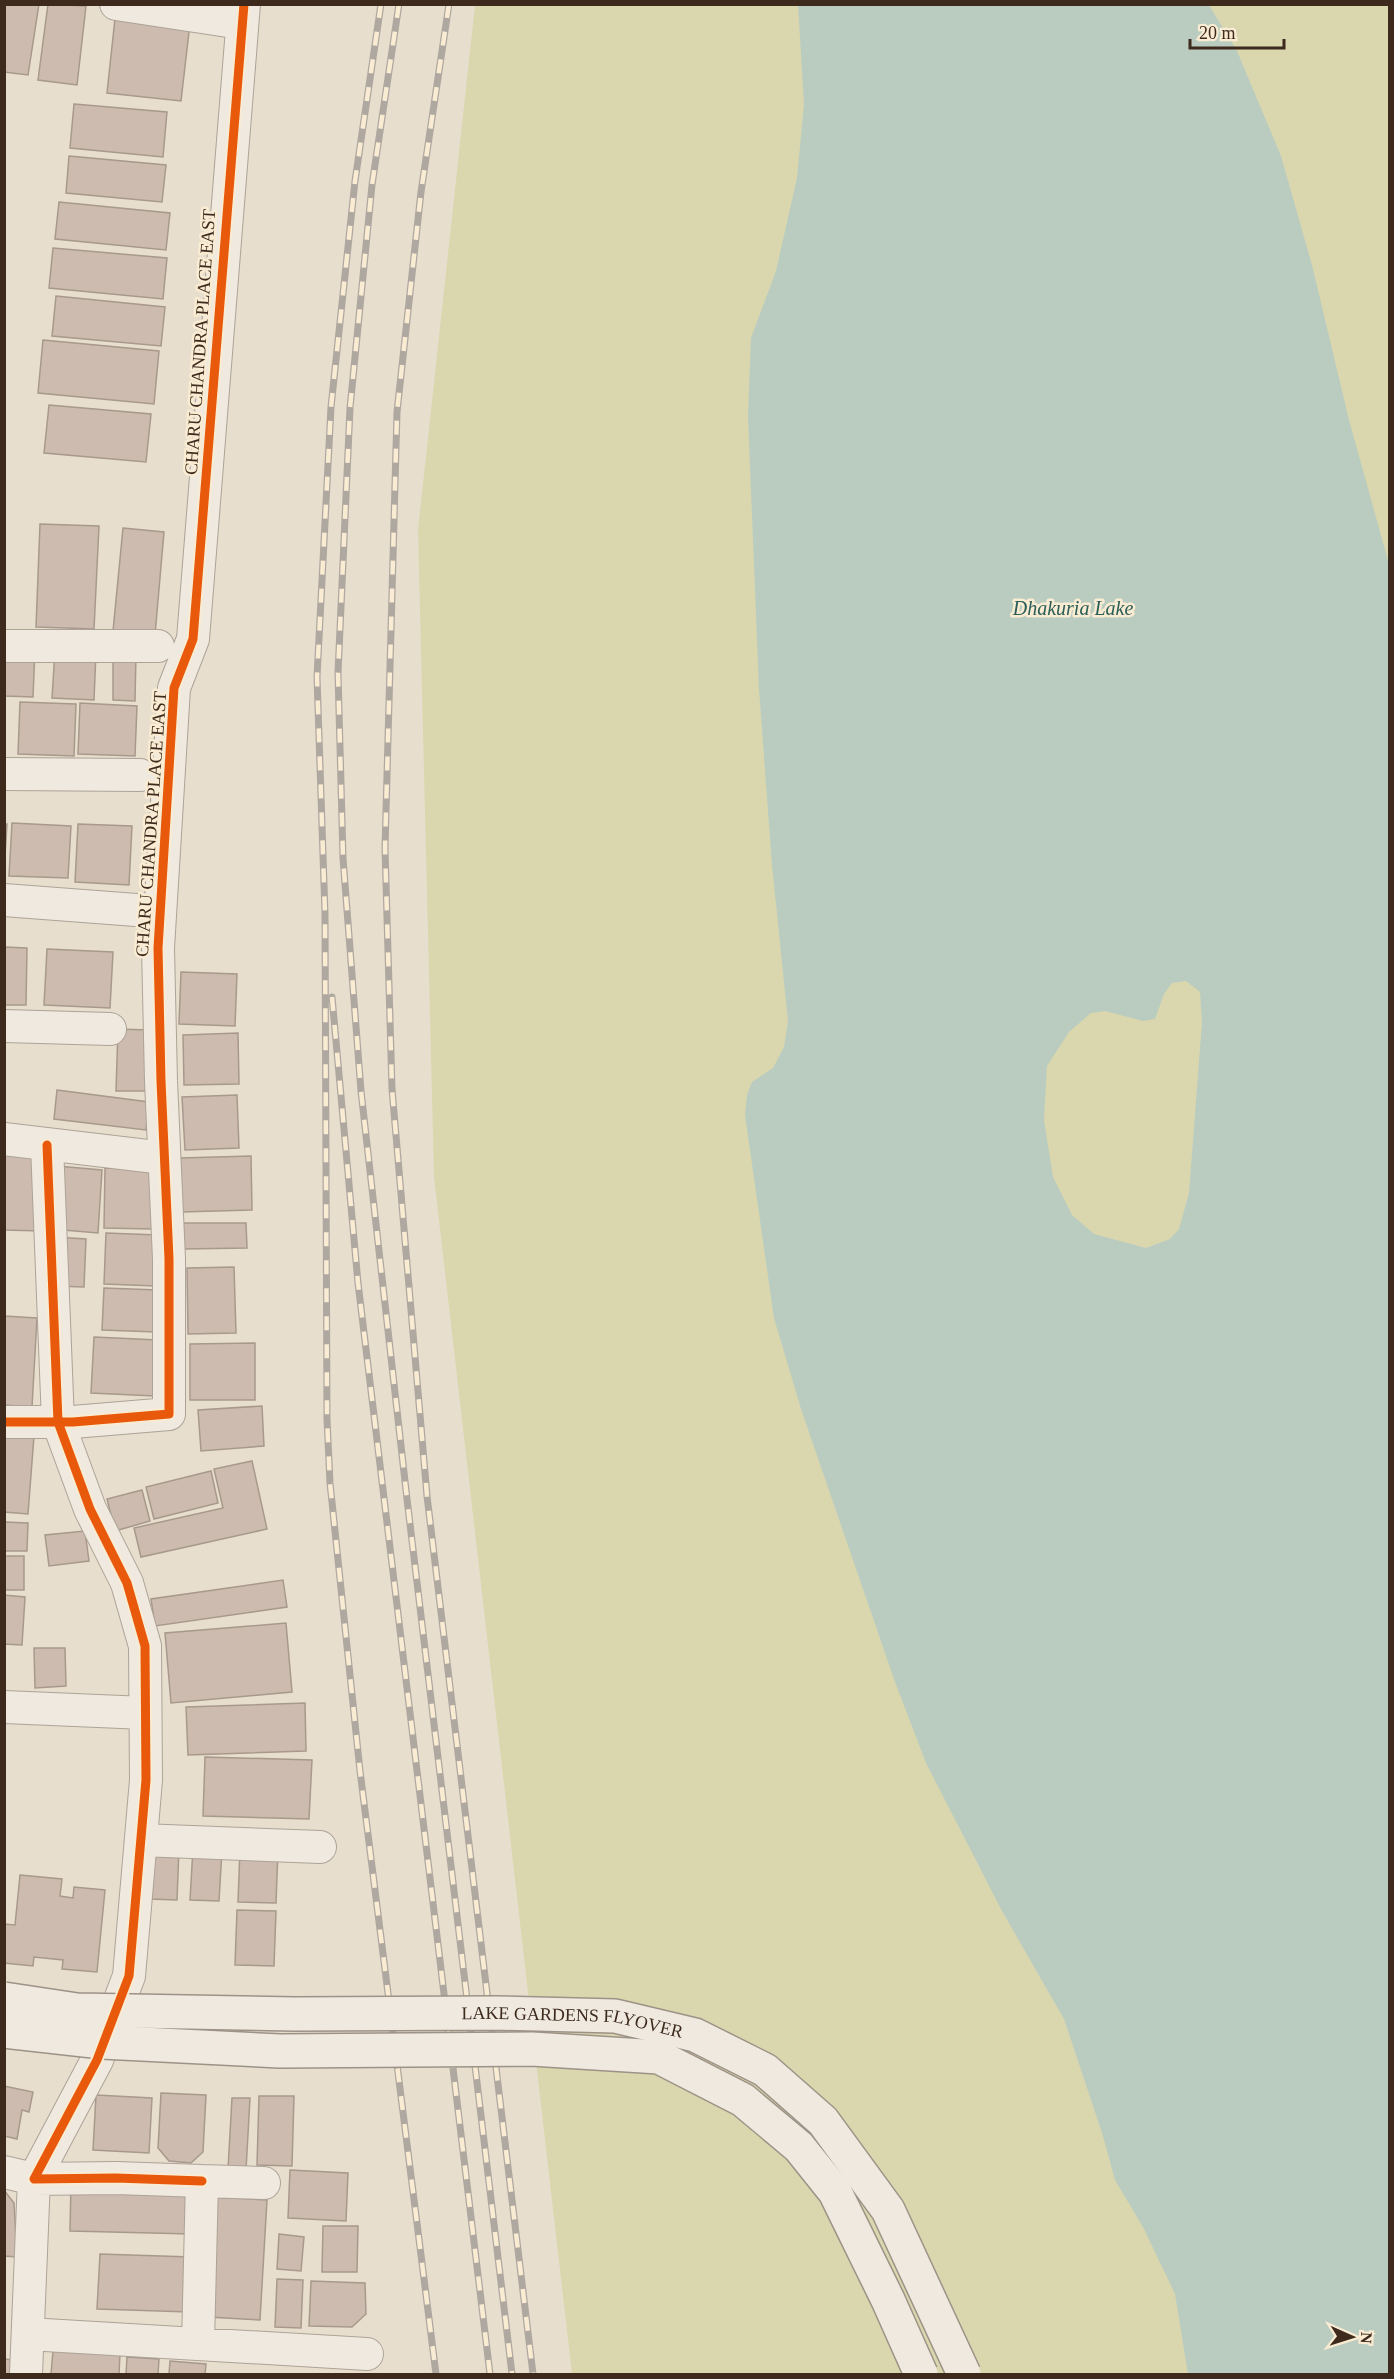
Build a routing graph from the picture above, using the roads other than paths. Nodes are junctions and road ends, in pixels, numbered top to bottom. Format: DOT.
graph roads {
  1 [pos="116,4"];
  2 [pos="243,14"];
  3 [pos="4,646"];
  4 [pos="158,646"];
  5 [pos="4,774"];
  6 [pos="140,775"];
  7 [pos="4,900"];
  8 [pos="136,910"];
  9 [pos="4,1026"];
  10 [pos="110,1029"];
  11 [pos="4,1139"];
  12 [pos="47,1144"];
  13 [pos="164,1158"];
  14 [pos="4,1422"];
  15 [pos="58,1422"];
  16 [pos="4,1707"];
  17 [pos="145,1713"];
  18 [pos="141,1840"];
  19 [pos="321,1847"];
  20 [pos="4,1999"];
  21 [pos="4,2031"];
  22 [pos="19,2176"];
  23 [pos="202,2181"];
  24 [pos="264,2183"];
  25 [pos="28,2334"];
  26 [pos="198,2344"];
  27 [pos="367,2354"];
  28 [pos="265,2361"];
  29 [pos="26,2374"];
  30 [pos="921,2374"];
  31 [pos="964,2374"];
  1 -- 2 [label="street"];
  2 -- 13 [label="street, CHARU CHANDRA PLACE EAST"];
  3 -- 4 [label="street"];
  5 -- 6 [label="street"];
  7 -- 8 [label="street"];
  9 -- 10 [label="street"];
  11 -- 12 [label="street"];
  12 -- 13 [label="street"];
  12 -- 15 [label="street"];
  13 -- 15 [label="street, CHARU CHANDRA PLACE EAST"];
  14 -- 15 [label="street, CHARU CHANDRA PLACE EAST"];
  15 -- 17 [label="street"];
  16 -- 17 [label="street"];
  17 -- 18 [label="street"];
  18 -- 19 [label="street"];
  18 -- 22 [label="street"];
  20 -- 31 [label="main road, LAKE GARDENS FLYOVER, bridge"];
  21 -- 30 [label="main road, LAKE GARDENS FLYOVER, bridge"];
  22 -- 23 [label="street"];
  22 -- 25 [label="street"];
  23 -- 24 [label="street"];
  23 -- 26 [label="street"];
  25 -- 26 [label="street"];
  25 -- 29 [label="street"];
  26 -- 28 [label="street"];
  27 -- 28 [label="street"];
}
